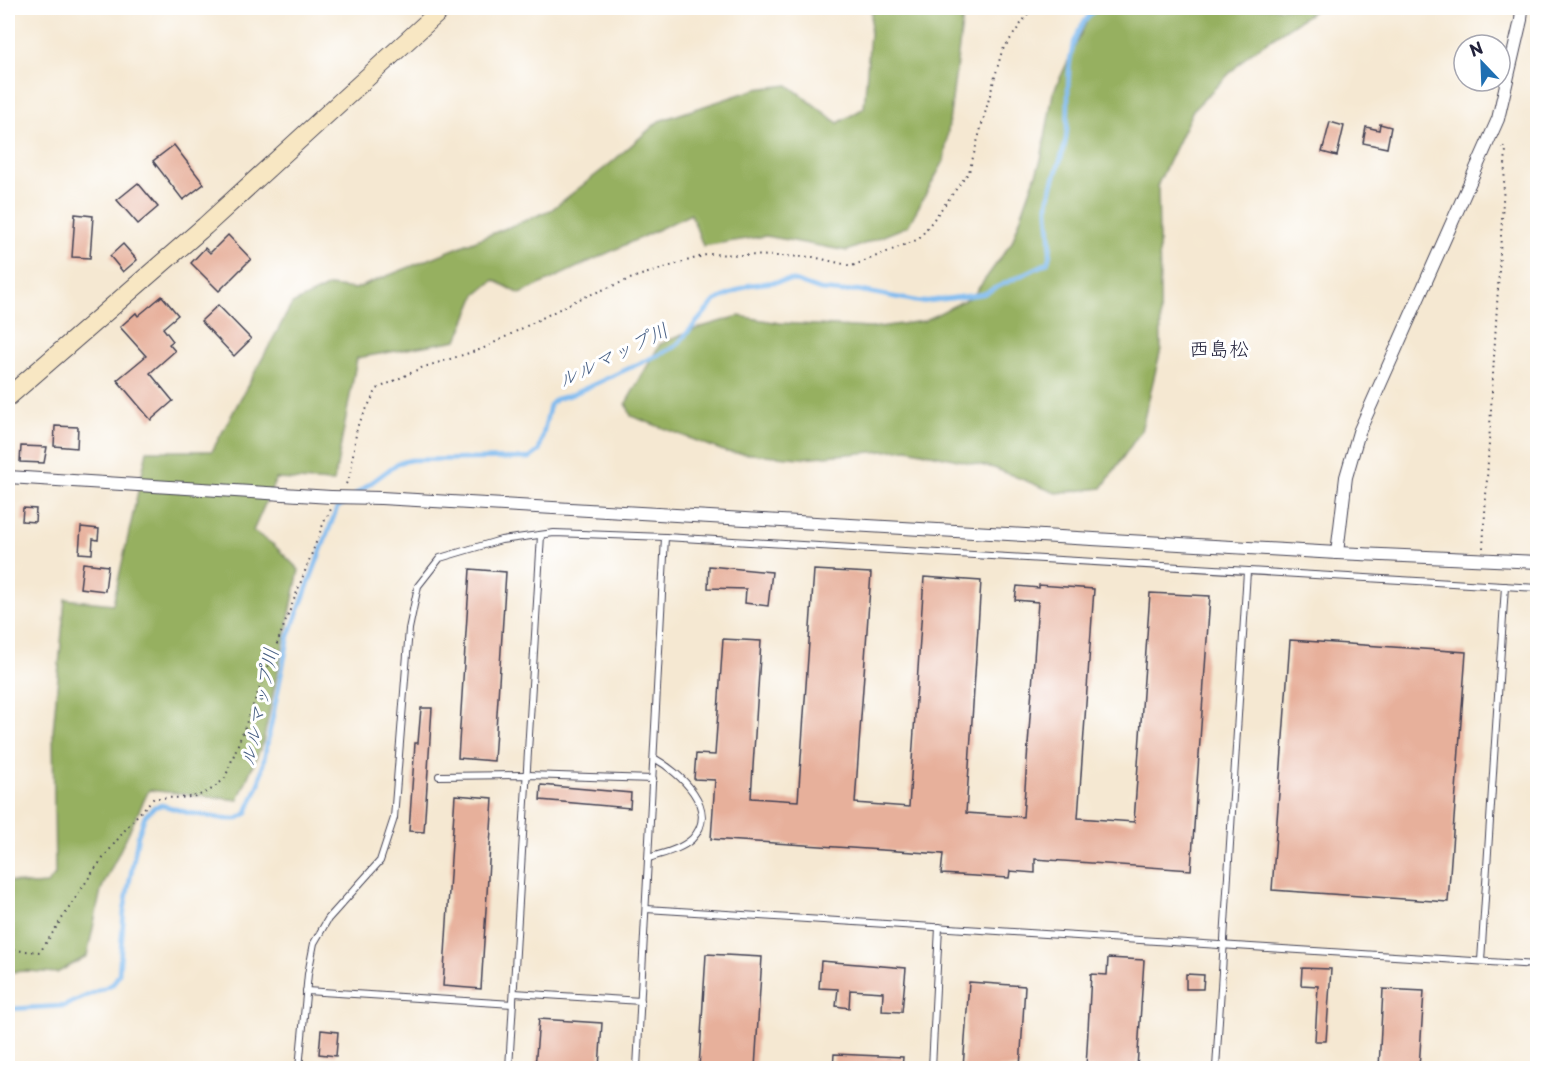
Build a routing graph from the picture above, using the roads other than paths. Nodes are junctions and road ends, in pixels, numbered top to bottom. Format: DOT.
graph roads {
  1 [pos="443,8"];
  2 [pos="1522,8"];
  3 [pos="8,397"];
  4 [pos="8,477"];
  5 [pos="541,535"];
  6 [pos="665,537"];
  7 [pos="1336,553"];
  8 [pos="1538,562"];
  9 [pos="1247,571"];
  10 [pos="1505,586"];
  11 [pos="1538,588"];
  12 [pos="654,758"];
  13 [pos="527,775"];
  14 [pos="439,776"];
  15 [pos="653,779"];
  16 [pos="649,858"];
  17 [pos="646,909"];
  18 [pos="939,927"];
  19 [pos="1223,945"];
  20 [pos="1481,961"];
  21 [pos="1538,965"];
  22 [pos="306,991"];
  23 [pos="514,993"];
  24 [pos="641,1001"];
  25 [pos="513,1004"];
  26 [pos="299,1068"];
  27 [pos="509,1068"];
  28 [pos="637,1068"];
  29 [pos="932,1068"];
  30 [pos="1215,1068"];
  1 -- 3 [label="street"];
  2 -- 7 [label="street"];
  4 -- 7 [label="street, bridge"];
  5 -- 6 [label="lane"];
  5 -- 13 [label="lane"];
  5 -- 22 [label="lane"];
  6 -- 9 [label="lane"];
  6 -- 12 [label="lane"];
  7 -- 8 [label="street"];
  9 -- 10 [label="lane"];
  9 -- 19 [label="lane"];
  10 -- 11 [label="lane"];
  10 -- 20 [label="lane"];
  12 -- 15 [label="lane"];
  12 -- 16 [label="lane"];
  13 -- 14 [label="lane"];
  13 -- 15 [label="lane"];
  13 -- 23 [label="lane"];
  15 -- 16 [label="lane"];
  16 -- 17 [label="lane"];
  17 -- 18 [label="lane"];
  17 -- 24 [label="lane"];
  18 -- 19 [label="lane"];
  18 -- 29 [label="lane"];
  19 -- 20 [label="lane"];
  19 -- 30 [label="lane"];
  20 -- 21 [label="lane"];
  22 -- 25 [label="lane"];
  22 -- 26 [label="lane"];
  23 -- 24 [label="lane"];
  23 -- 25 [label="lane"];
  24 -- 28 [label="lane"];
  25 -- 27 [label="lane"];
}
